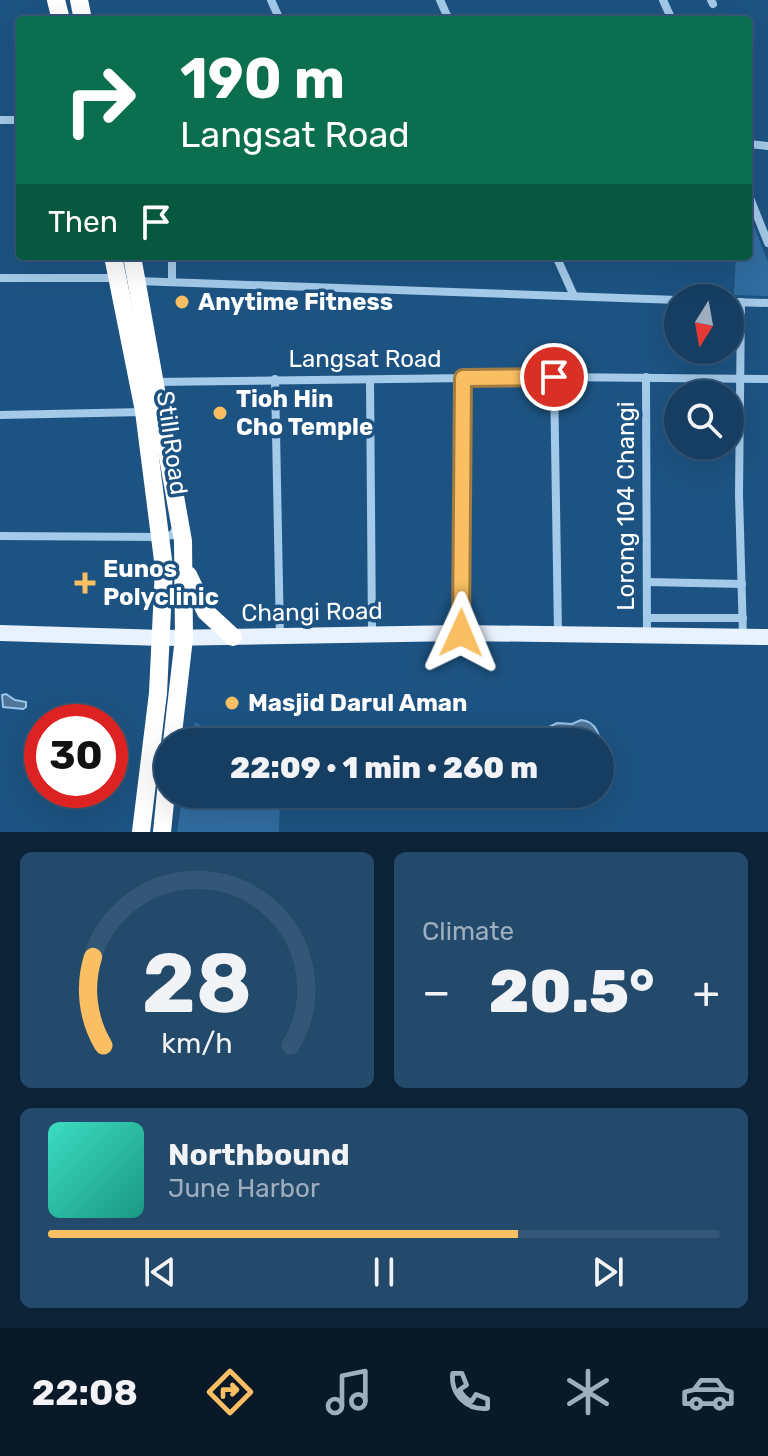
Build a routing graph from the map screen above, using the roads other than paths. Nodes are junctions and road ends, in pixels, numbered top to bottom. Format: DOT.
graph roads {
  1 [pos="752,203"];
  2 [pos="768,243"];
  3 [pos="115,260"];
  4 [pos="131,260"];
  5 [pos="172,260"];
  6 [pos="558,260"];
  7 [pos="0,278"];
  8 [pos="127,280"];
  9 [pos="172,282"];
  10 [pos="574,296"];
  11 [pos="664,299"];
  12 [pos="744,302"];
  13 [pos="768,303"];
  14 [pos="740,364"];
  15 [pos="554,377"];
  16 [pos="646,377"];
  17 [pos="463,378"];
  18 [pos="740,378"];
  19 [pos="275,379"];
  20 [pos="768,379"];
  21 [pos="370,380"];
  22 [pos="155,382"];
  23 [pos="144,411"];
  24 [pos="0,415"];
  25 [pos="157,512"];
  26 [pos="178,514"];
  27 [pos="0,536"];
  28 [pos="161,537"];
  29 [pos="185,569"];
  30 [pos="647,582"];
  31 [pos="742,584"];
  32 [pos="647,618"];
  33 [pos="743,618"];
  34 [pos="0,633"];
  35 [pos="461,633"];
  36 [pos="558,633"];
  37 [pos="372,635"];
  38 [pos="647,635"];
  39 [pos="743,636"];
  40 [pos="233,637"];
  41 [pos="280,637"];
  42 [pos="768,637"];
  43 [pos="163,638"];
  44 [pos="184,638"];
  45 [pos="174,728"];
  46 [pos="164,808"];
  47 [pos="141,832"];
  48 [pos="162,832"];
  1 -- 2 [label="street"];
  3 -- 8 [label="highway, Still Road"];
  4 -- 8 [label="highway, Still Road"];
  5 -- 9 [label="street"];
  6 -- 10 [label="street"];
  7 -- 8 [label="street"];
  8 -- 9 [label="street"];
  8 -- 22 [label="highway, Still Road"];
  8 -- 23 [label="highway, Still Road"];
  9 -- 10 [label="street"];
  10 -- 11 [label="street"];
  12 -- 13 [label="street"];
  14 -- 18 [label="street"];
  15 -- 16 [label="street, Langsat Road"];
  15 -- 17 [label="street, Langsat Road"];
  15 -- 36 [label="street"];
  16 -- 18 [label="street, Langsat Road"];
  16 -- 30 [label="street, Lorong 104 Changi"];
  17 -- 21 [label="street, Langsat Road"];
  17 -- 35 [label="street"];
  18 -- 20 [label="street, Langsat Road"];
  18 -- 31 [label="street"];
  19 -- 21 [label="street, Langsat Road"];
  19 -- 22 [label="street, Langsat Road"];
  19 -- 41 [label="street"];
  21 -- 37 [label="street"];
  22 -- 26 [label="highway, Still Road"];
  23 -- 24 [label="street"];
  23 -- 25 [label="highway, Still Road"];
  25 -- 26 [label="highway"];
  25 -- 28 [label="highway, Still Road"];
  26 -- 28 [label="street"];
  26 -- 29 [label="highway, Still Road"];
  27 -- 28 [label="street"];
  28 -- 43 [label="highway, Still Road"];
  29 -- 40 [label="highway"];
  29 -- 44 [label="highway, Still Road"];
  30 -- 31 [label="street"];
  30 -- 32 [label="street, Lorong 104 Changi"];
  31 -- 33 [label="street"];
  32 -- 33 [label="street"];
  32 -- 38 [label="street, Lorong 104 Changi"];
  33 -- 39 [label="street"];
  34 -- 43 [label="main road, Changi Road"];
  35 -- 36 [label="main road, Changi Road"];
  35 -- 37 [label="main road, Changi Road"];
  36 -- 38 [label="main road, Changi Road"];
  37 -- 41 [label="main road, Changi Road"];
  38 -- 39 [label="main road, Changi Road"];
  39 -- 42 [label="main road, Changi Road"];
  40 -- 41 [label="main road, Changi Road"];
  40 -- 44 [label="main road, Changi Road"];
  43 -- 44 [label="main road, Changi Road"];
  43 -- 47 [label="highway, Still Road"];
  44 -- 45 [label="highway, Still Road"];
  46 -- 48 [label="highway"];
}
